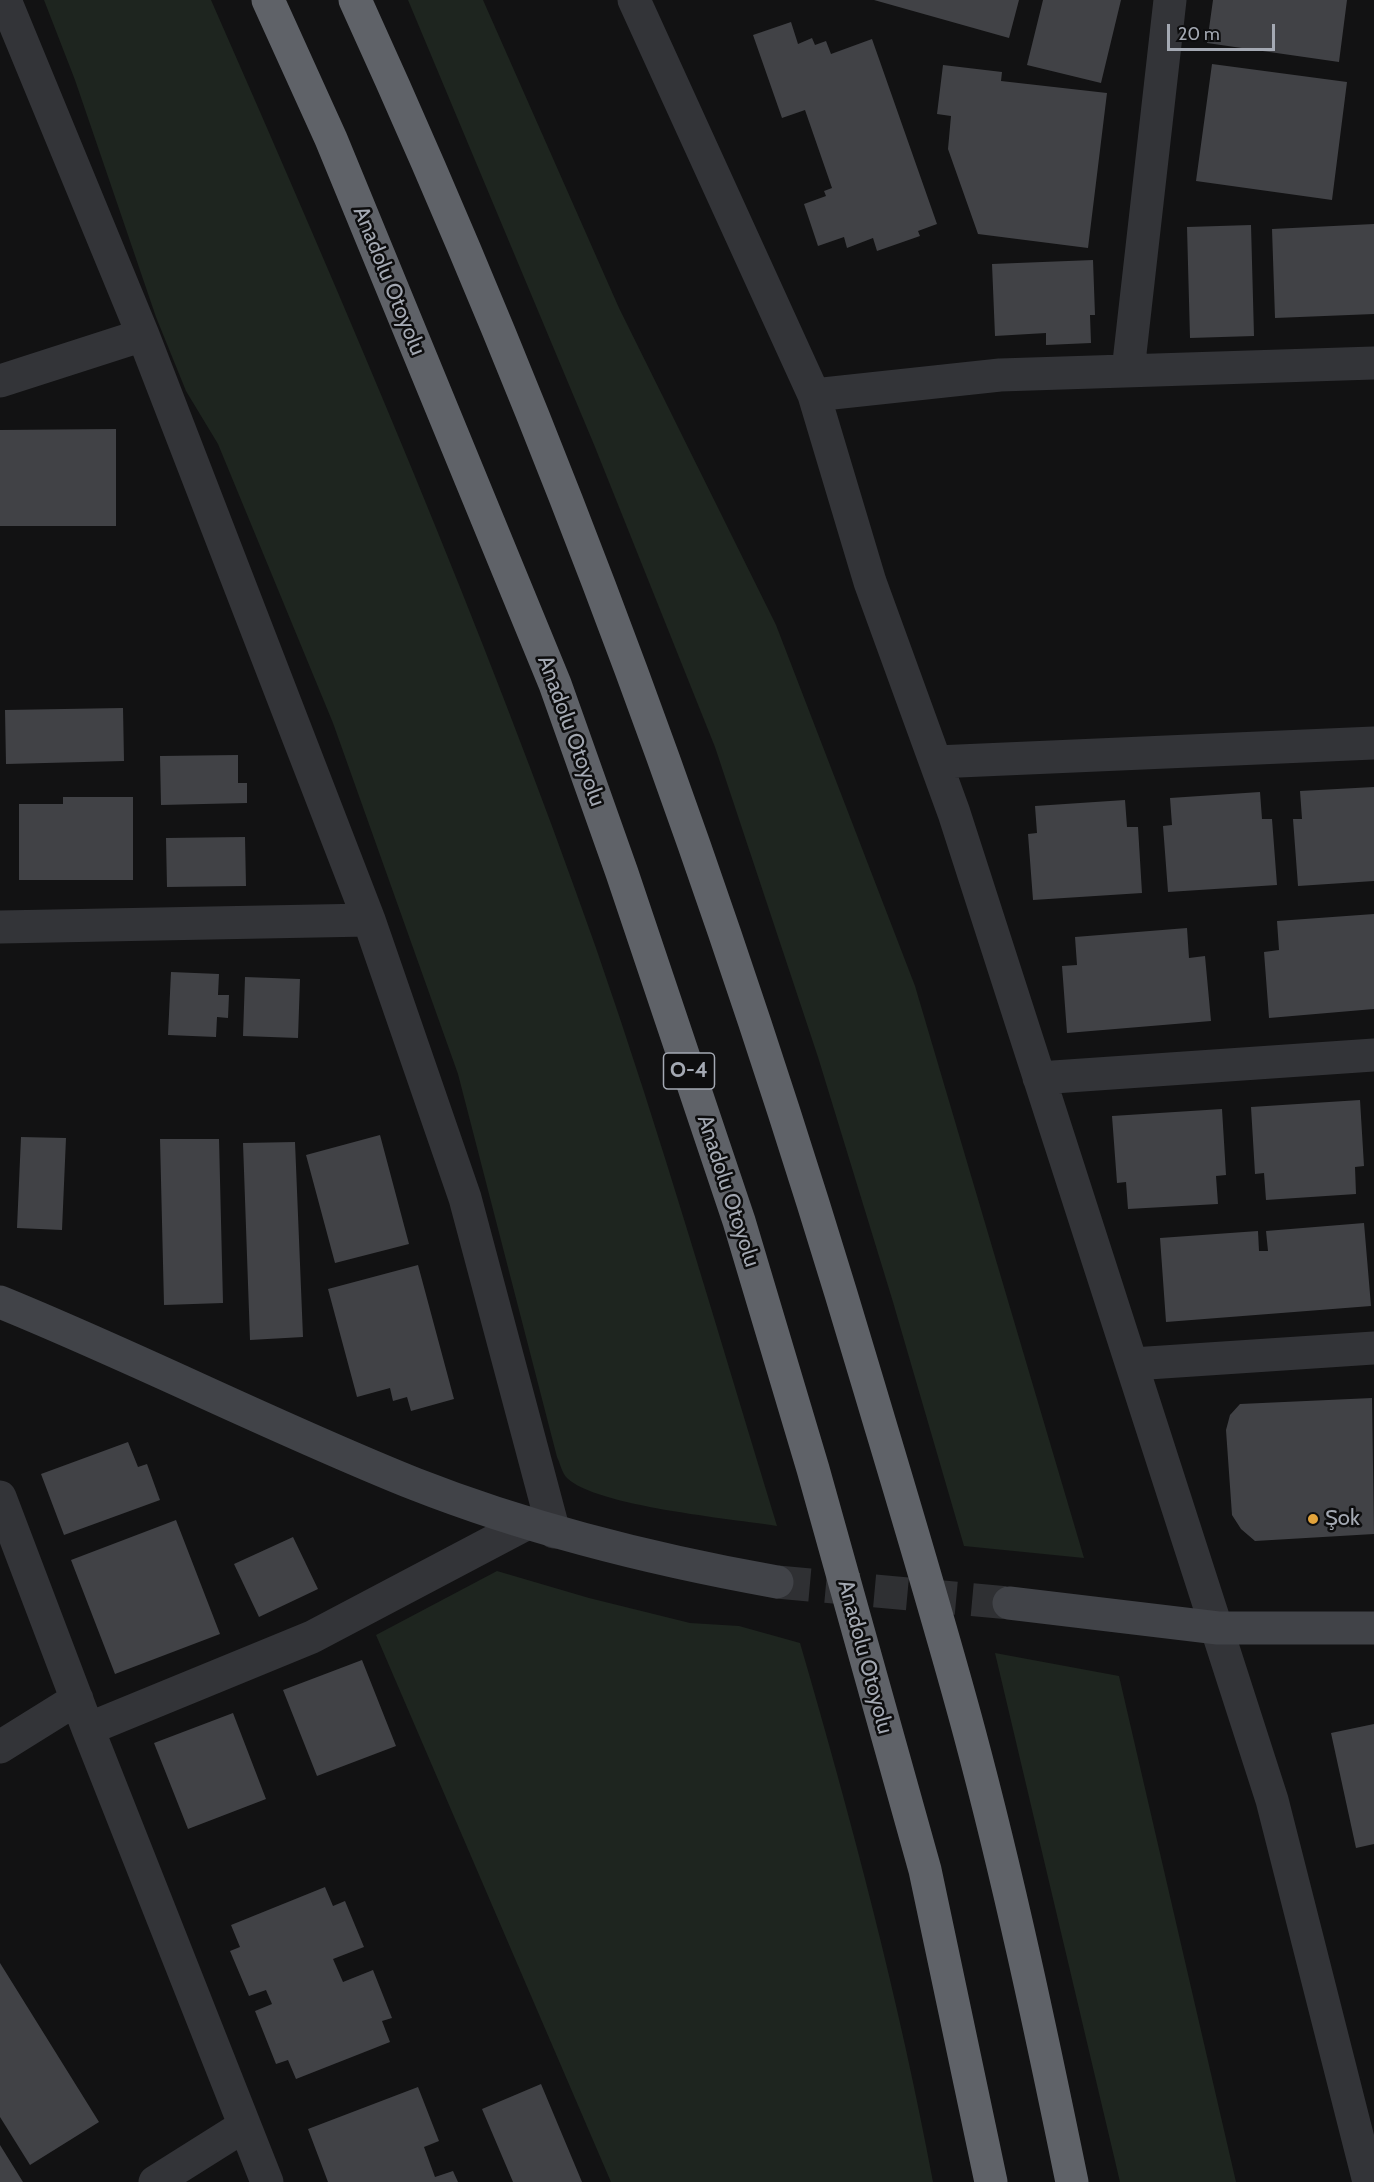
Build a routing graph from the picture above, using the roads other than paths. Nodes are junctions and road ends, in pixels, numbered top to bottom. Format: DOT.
graph roads {
  1 [pos="5,0"];
  2 [pos="268,0"];
  3 [pos="355,0"];
  4 [pos="634,0"];
  5 [pos="1170,0"];
  6 [pos="10,39"];
  7 [pos="142,335"];
  8 [pos="1374,363"];
  9 [pos="1128,371"];
  10 [pos="0,381"];
  11 [pos="814,395"];
  12 [pos="1374,743"];
  13 [pos="936,762"];
  14 [pos="369,921"];
  15 [pos="0,927"];
  16 [pos="1374,1055"];
  17 [pos="1039,1078"];
  18 [pos="1,1306"];
  19 [pos="1374,1348"];
  20 [pos="1133,1364"];
  21 [pos="0,1497"];
  22 [pos="541,1528"];
  23 [pos="777,1582"];
  24 [pos="1009,1603"];
  25 [pos="1218,1628"];
  26 [pos="1374,1628"];
  27 [pos="76,1699"];
  28 [pos="88,1729"];
  29 [pos="0,1747"];
  30 [pos="244,2126"];
  31 [pos="155,2182"];
  32 [pos="267,2182"];
  33 [pos="991,2182"];
  34 [pos="1072,2182"];
  35 [pos="1369,2182"];
  1 -- 6 [label="street"];
  2 -- 33 [label="highway, Anadolu Otoyolu / O-4"];
  3 -- 34 [label="highway"];
  4 -- 11 [label="street"];
  5 -- 9 [label="street"];
  6 -- 7 [label="street"];
  7 -- 10 [label="street"];
  7 -- 14 [label="street"];
  8 -- 9 [label="street"];
  9 -- 11 [label="street"];
  11 -- 13 [label="street"];
  12 -- 13 [label="street"];
  13 -- 17 [label="street"];
  14 -- 15 [label="street"];
  14 -- 22 [label="street"];
  16 -- 17 [label="street"];
  17 -- 20 [label="street"];
  18 -- 22 [label="street"];
  19 -- 20 [label="street"];
  20 -- 25 [label="street"];
  21 -- 27 [label="street"];
  22 -- 23 [label="street"];
  22 -- 28 [label="street"];
  24 -- 25 [label="street"];
  25 -- 26 [label="street"];
  25 -- 35 [label="street"];
  27 -- 28 [label="street"];
  27 -- 29 [label="street"];
  28 -- 30 [label="street"];
  30 -- 31 [label="street"];
  30 -- 32 [label="street"];
}
